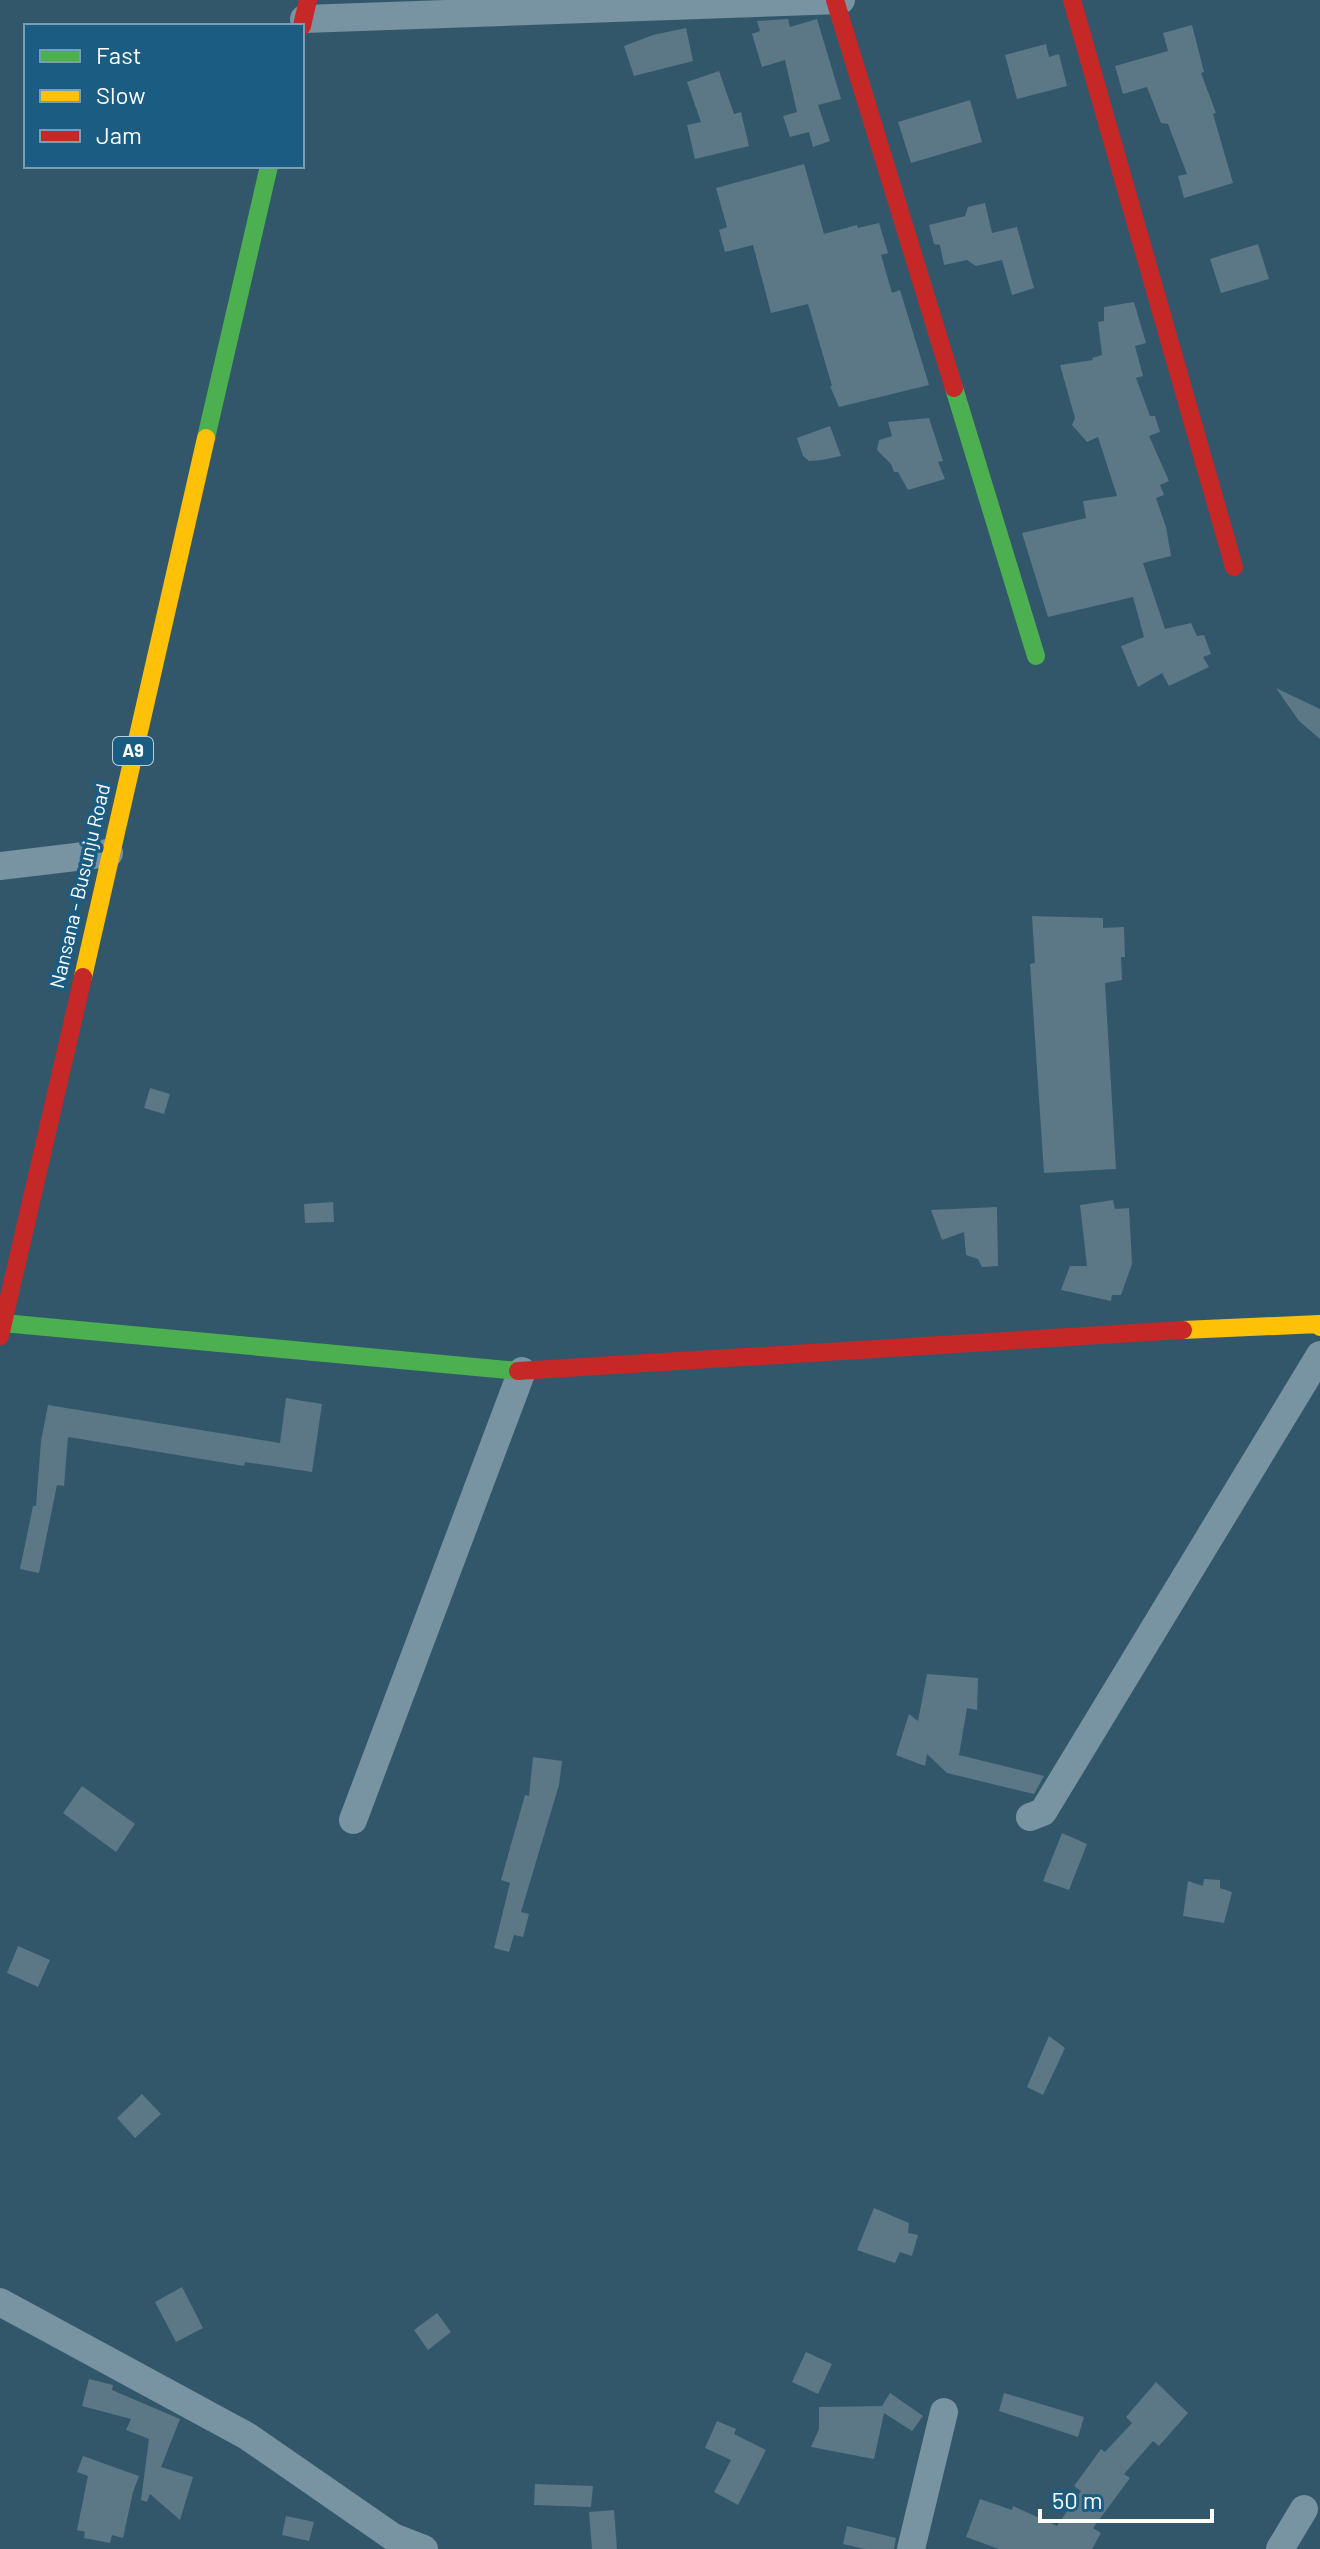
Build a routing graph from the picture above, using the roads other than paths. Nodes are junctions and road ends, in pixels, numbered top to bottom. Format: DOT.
graph roads {
  1 [pos="838,0"];
  2 [pos="1072,0"];
  3 [pos="305,15"];
  4 [pos="269,168"];
  5 [pos="1234,567"];
  6 [pos="1036,656"];
  7 [pos="109,853"];
  8 [pos="0,866"];
  9 [pos="1320,1327"];
  10 [pos="1,1330"];
  11 [pos="1320,1355"];
  12 [pos="522,1371"];
  13 [pos="1030,1817"];
  14 [pos="353,1820"];
  15 [pos="0,2302"];
  16 [pos="944,2412"];
  17 [pos="1304,2509"];
  18 [pos="424,2549"];
  19 [pos="911,2549"];
  20 [pos="1280,2549"];
  1 -- 3 [label="street"];
  1 -- 6 [label="street"];
  2 -- 5 [label="street"];
  4 -- 7 [label="street, Nansana - Busunju Road / A9"];
  7 -- 8 [label="street"];
  7 -- 10 [label="street, Nansana - Busunju Road / A9"];
  9 -- 12 [label="street"];
  10 -- 12 [label="street"];
  11 -- 13 [label="street"];
  12 -- 14 [label="street"];
  15 -- 18 [label="street"];
  16 -- 19 [label="street"];
  17 -- 20 [label="street"];
}
